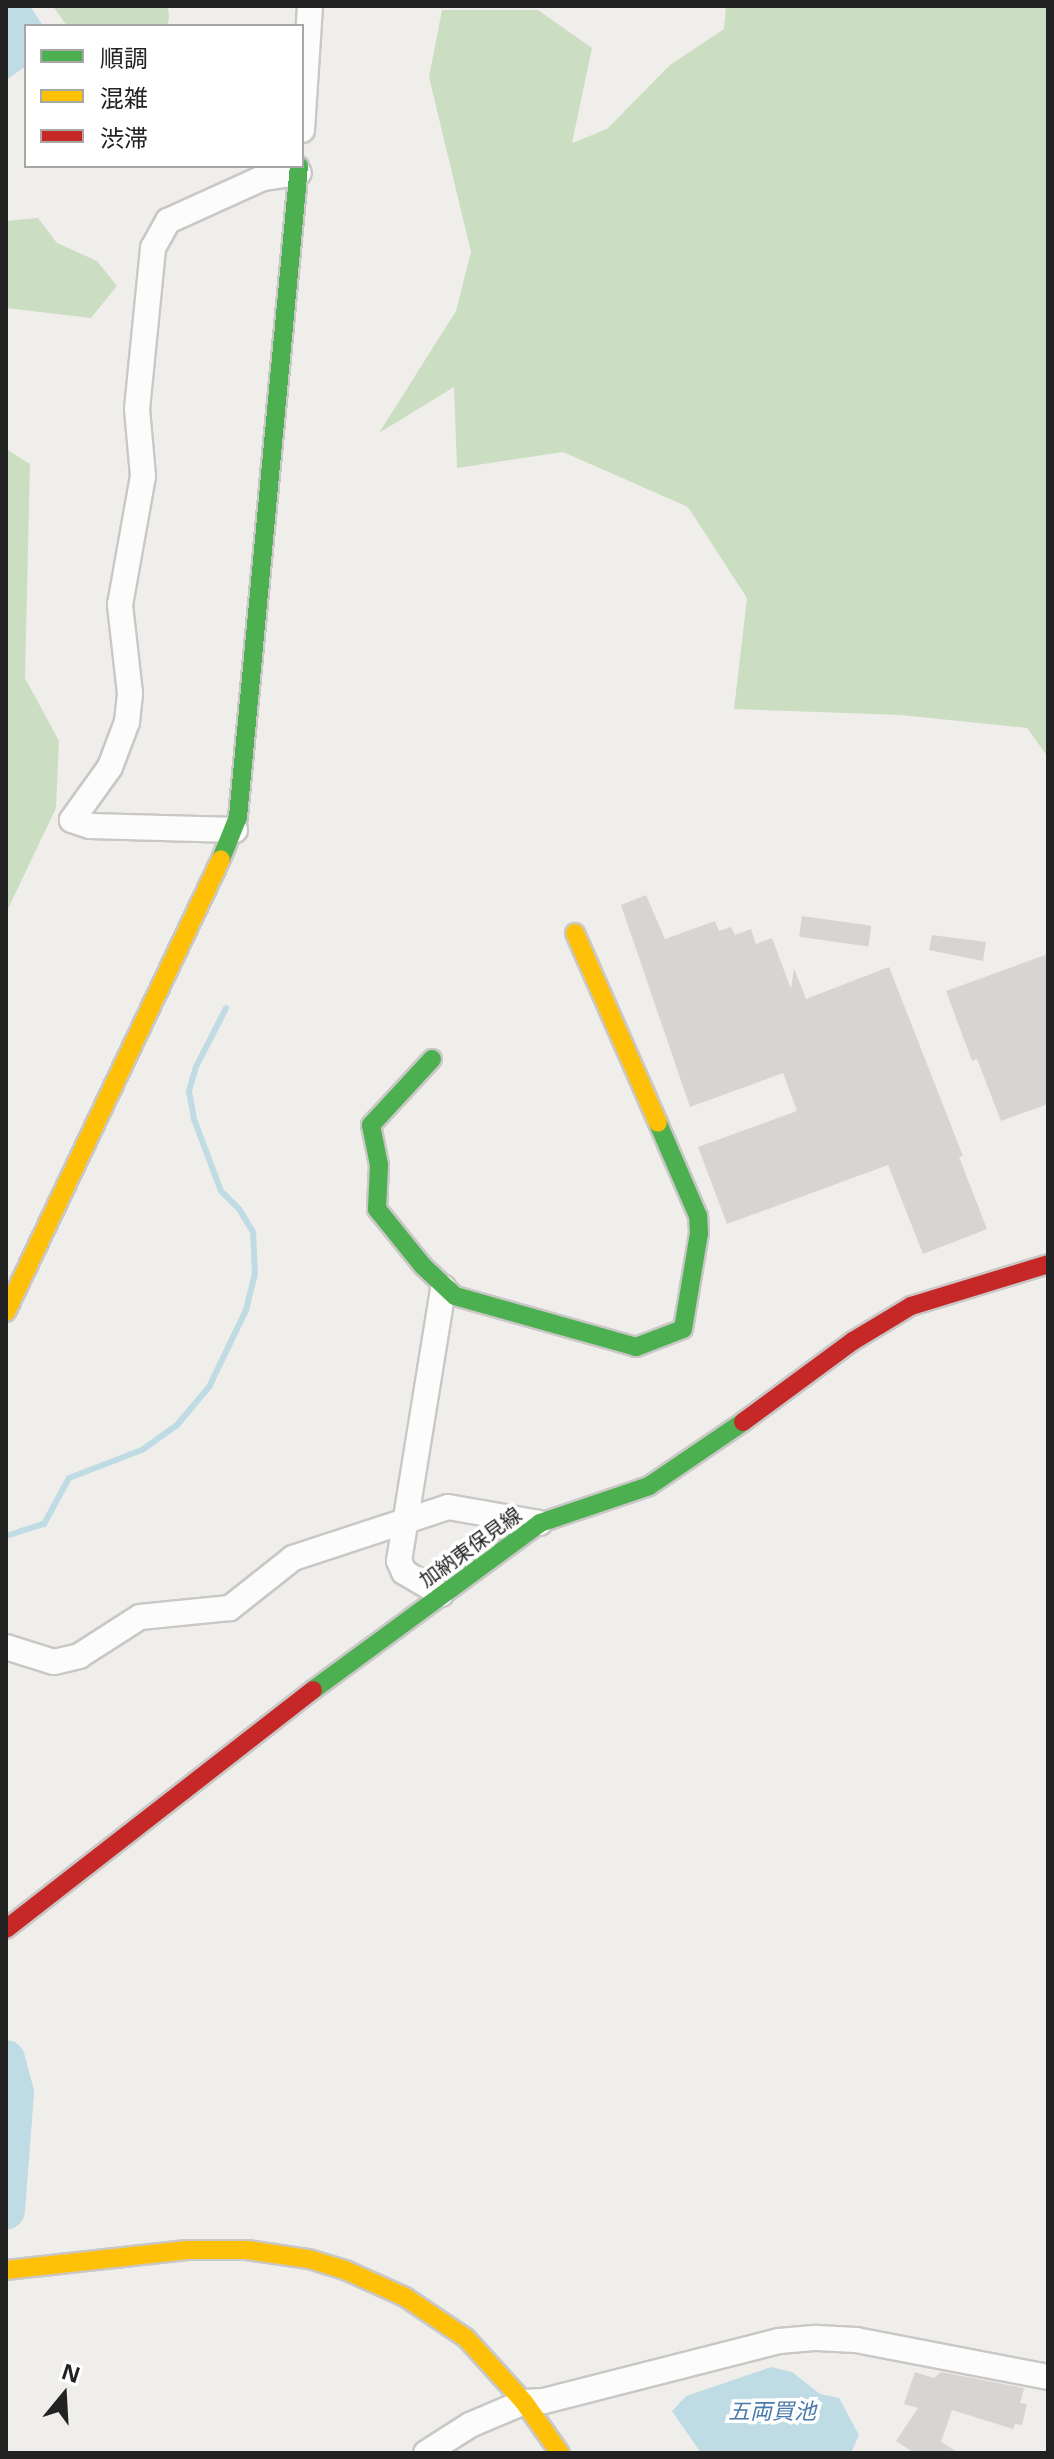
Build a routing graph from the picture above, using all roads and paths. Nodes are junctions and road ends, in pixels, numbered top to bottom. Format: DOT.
graph roads {
  1 [pos="310,6"];
  2 [pos="304,99"];
  3 [pos="299,169"];
  4 [pos="235,830"];
  5 [pos="575,933"];
  6 [pos="432,1059"];
  7 [pos="1048,1264"];
  8 [pos="443,1288"];
  9 [pos="6,1312"];
  10 [pos="404,1519"];
  11 [pos="540,1523"];
  12 [pos="441,1594"];
  13 [pos="6,1647"];
  14 [pos="6,1929"];
  15 [pos="12,2270"];
  16 [pos="1048,2377"];
  17 [pos="524,2402"];
  18 [pos="426,2453"];
  19 [pos="560,2453"];
  1 -- 2 [label="street"];
  3 -- 4 [label="street"];
  3 -- 4 [label="street"];
  4 -- 9 [label="street"];
  5 -- 8 [label="street"];
  6 -- 8 [label="street"];
  7 -- 11 [label="street, 加納東保見線"];
  8 -- 10 [label="street"];
  10 -- 11 [label="street"];
  10 -- 12 [label="street"];
  10 -- 13 [label="street"];
  11 -- 12 [label="street, 加納東保見線"];
  12 -- 14 [label="street, 加納東保見線"];
  15 -- 17 [label="street"];
  16 -- 17 [label="street"];
  17 -- 18 [label="street"];
  17 -- 19 [label="street"];
}
